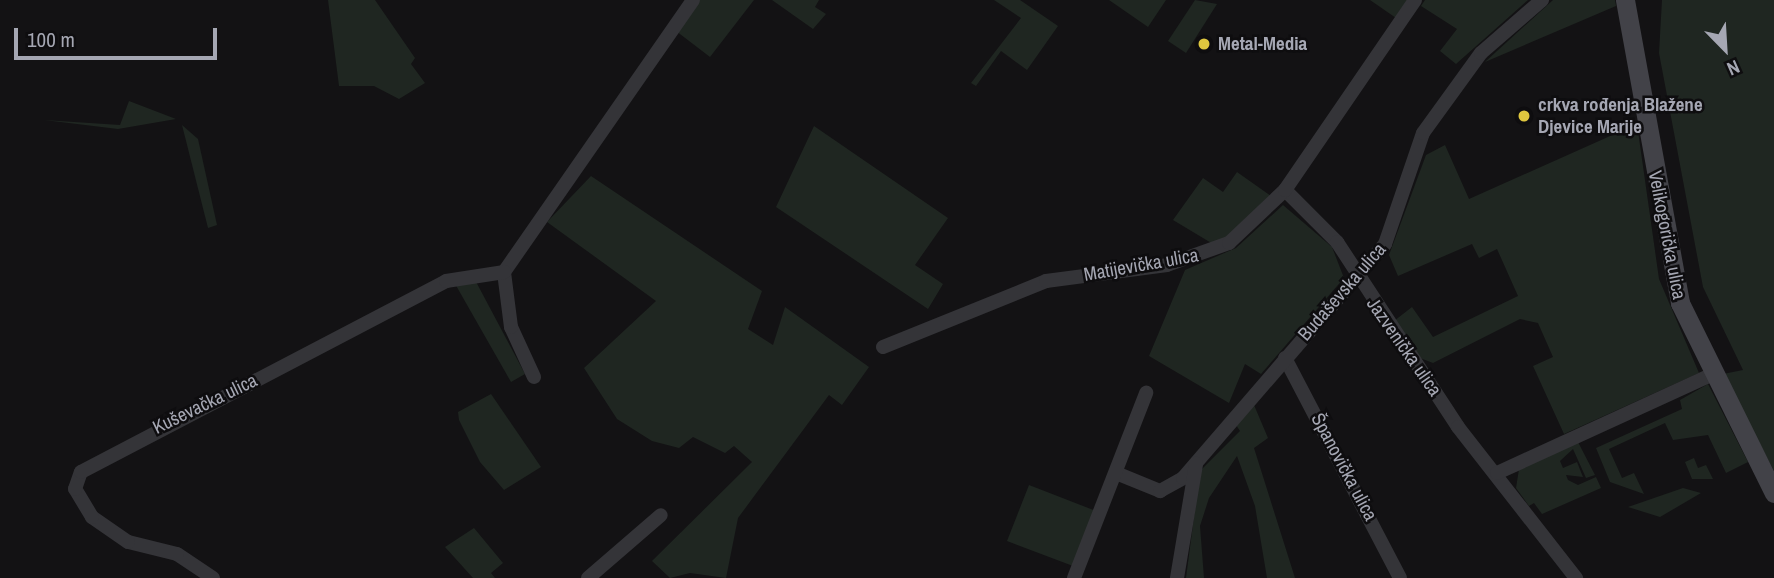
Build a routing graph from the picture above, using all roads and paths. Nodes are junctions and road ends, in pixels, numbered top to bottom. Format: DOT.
graph roads {
  1 [pos="693,0"];
  2 [pos="1415,0"];
  3 [pos="1542,0"];
  4 [pos="1625,0"];
  5 [pos="1285,190"];
  6 [pos="505,272"];
  7 [pos="1356,278"];
  8 [pos="883,348"];
  9 [pos="1285,358"];
  10 [pos="1713,374"];
  11 [pos="534,377"];
  12 [pos="1146,393"];
  13 [pos="1196,463"];
  14 [pos="1116,473"];
  15 [pos="1497,473"];
  16 [pos="1774,493"];
  17 [pos="661,515"];
  18 [pos="214,578"];
  19 [pos="588,578"];
  20 [pos="1074,578"];
  21 [pos="1177,578"];
  22 [pos="1400,578"];
  23 [pos="1576,578"];
  1 -- 6 [label="street"];
  2 -- 5 [label="street, Matijevička ulica"];
  3 -- 7 [label="street, Budaševska ulica"];
  4 -- 10 [label="street, Velikogorička ulica"];
  5 -- 7 [label="street, Jazvenička ulica"];
  5 -- 8 [label="street, Matijevička ulica"];
  6 -- 11 [label="street"];
  6 -- 18 [label="street, Kuševačka ulica"];
  7 -- 9 [label="street, Budaševska ulica"];
  7 -- 15 [label="street, Jazvenička ulica"];
  9 -- 13 [label="street, Budaševska ulica"];
  9 -- 22 [label="street, Španovička ulica"];
  10 -- 15 [label="street"];
  10 -- 16 [label="street, Velikogorička ulica"];
  12 -- 14 [label="street"];
  13 -- 14 [label="street, Budaševska ulica"];
  13 -- 21 [label="street"];
  14 -- 20 [label="street"];
  15 -- 23 [label="street, Jazvenička ulica"];
  17 -- 19 [label="street"];
}
